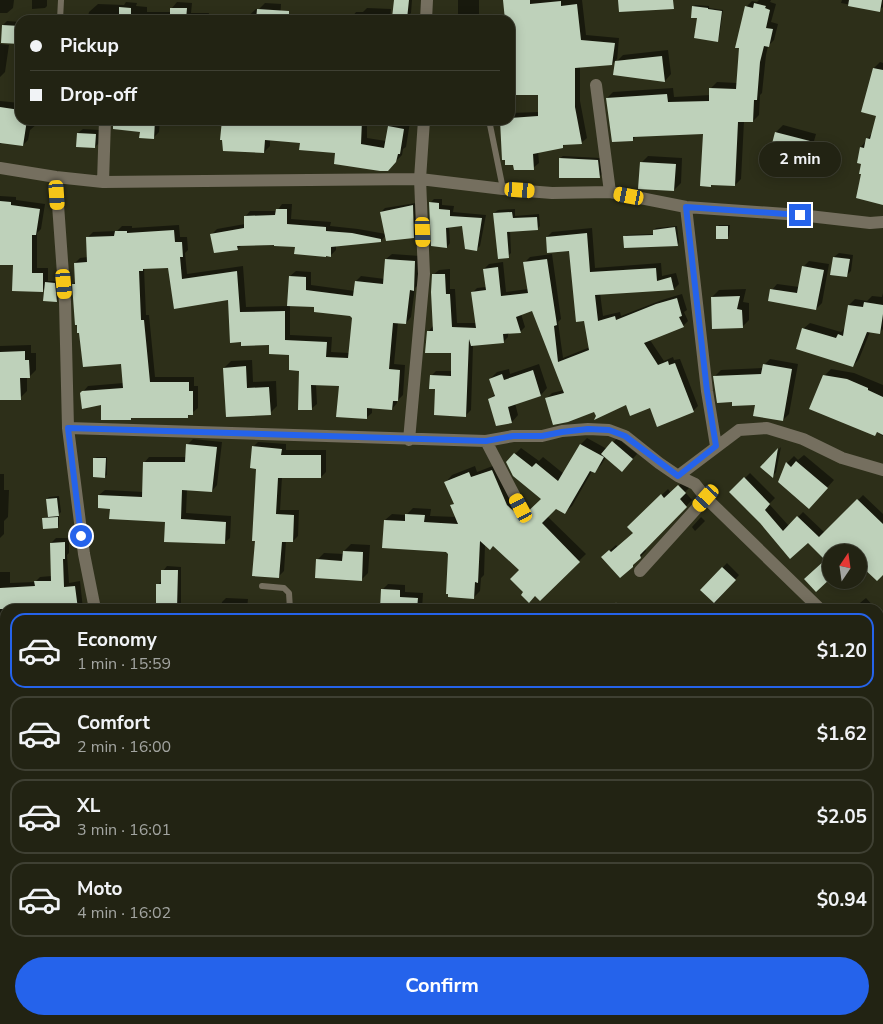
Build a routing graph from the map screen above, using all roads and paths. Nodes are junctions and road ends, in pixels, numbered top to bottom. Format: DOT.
graph roads {
  1 [pos="60,0"];
  2 [pos="427,0"];
  3 [pos="60,15"];
  4 [pos="426,15"];
  5 [pos="596,84"];
  6 [pos="105,125"];
  7 [pos="424,125"];
  8 [pos="490,125"];
  9 [pos="0,168"];
  10 [pos="56,177"];
  11 [pos="420,180"];
  12 [pos="103,182"];
  13 [pos="503,189"];
  14 [pos="610,192"];
  15 [pos="686,207"];
  16 [pos="883,222"];
  17 [pos="68,428"];
  18 [pos="409,440"];
  19 [pos="486,441"];
  20 [pos="716,446"];
  21 [pos="883,470"];
  22 [pos="678,476"];
  23 [pos="706,498"];
  24 [pos="521,508"];
  25 [pos="640,572"];
  26 [pos="262,586"];
  27 [pos="94,604"];
  28 [pos="290,604"];
  29 [pos="815,604"];
  1 -- 3 [label="lane"];
  2 -- 4 [label="street"];
  5 -- 14 [label="street"];
  6 -- 12 [label="street"];
  7 -- 11 [label="street"];
  8 -- 13 [label="lane"];
  9 -- 10 [label="street"];
  10 -- 12 [label="street"];
  10 -- 17 [label="street"];
  11 -- 12 [label="street"];
  11 -- 13 [label="street"];
  11 -- 18 [label="street"];
  13 -- 14 [label="street"];
  14 -- 15 [label="street"];
  15 -- 16 [label="street"];
  15 -- 20 [label="street"];
  17 -- 18 [label="street"];
  17 -- 27 [label="street"];
  18 -- 19 [label="street"];
  19 -- 22 [label="street"];
  19 -- 24 [label="street"];
  20 -- 21 [label="street"];
  20 -- 22 [label="street"];
  22 -- 23 [label="street"];
  23 -- 25 [label="street"];
  23 -- 29 [label="street"];
  26 -- 28 [label="lane"];
}
